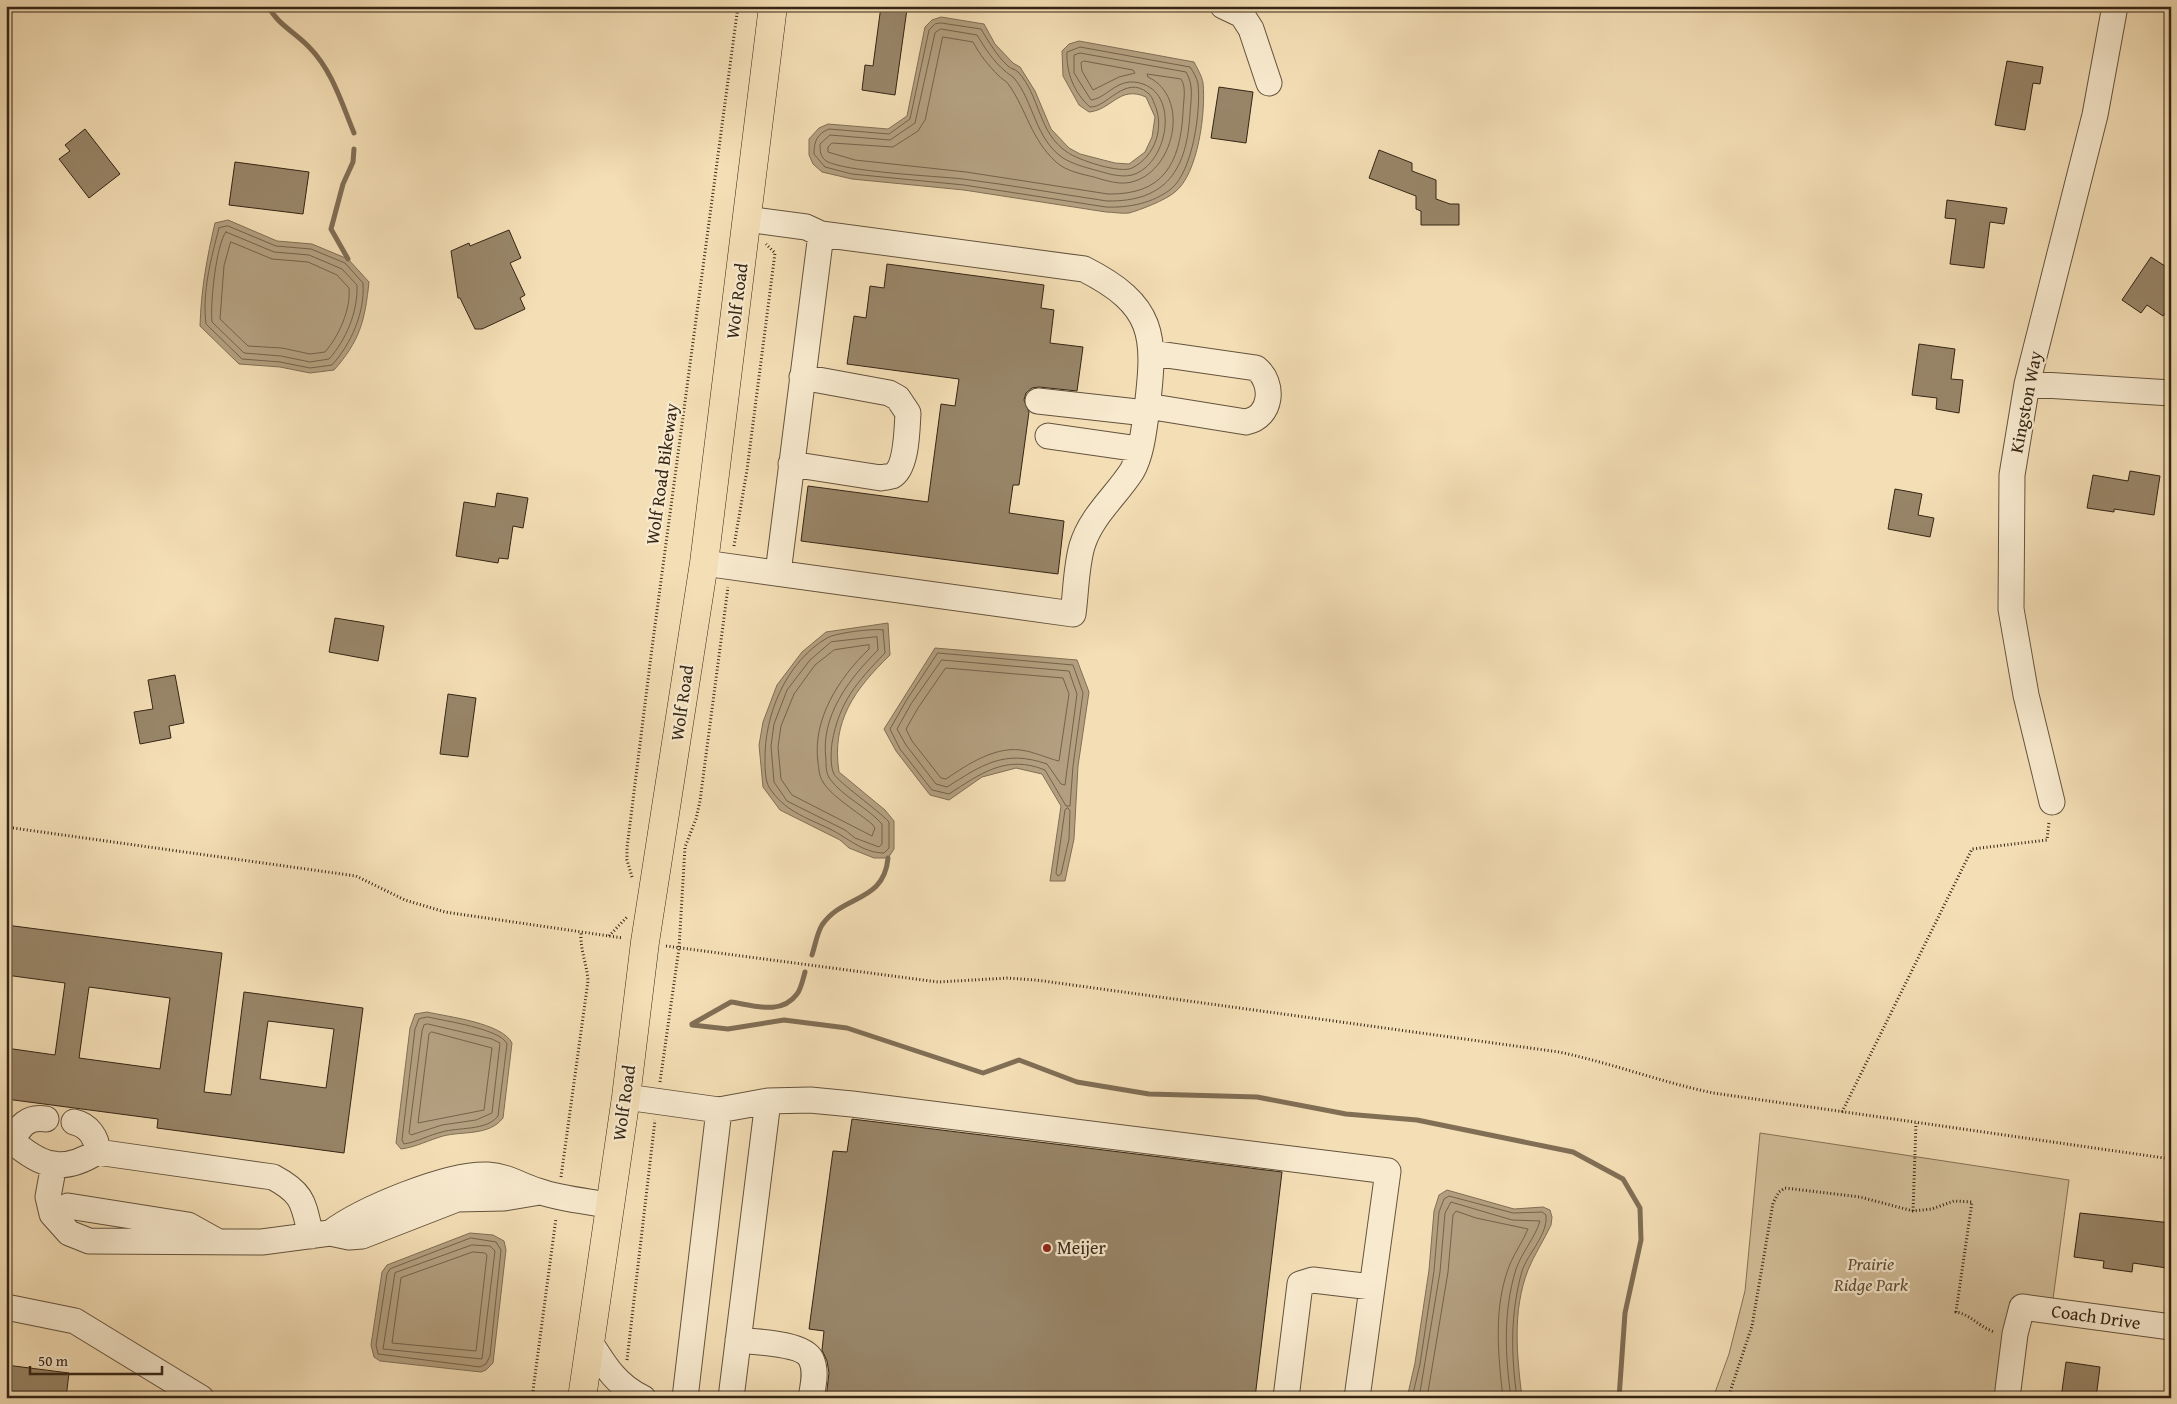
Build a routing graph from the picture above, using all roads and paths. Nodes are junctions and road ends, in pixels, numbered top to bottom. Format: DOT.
graph roads {
  1 [pos="738,6"];
  2 [pos="773,6"];
  3 [pos="1223,6"];
  4 [pos="2115,6"];
  5 [pos="1269,83"];
  6 [pos="757,220"];
  7 [pos="821,234"];
  8 [pos="1152,352"];
  9 [pos="802,377"];
  10 [pos="2027,384"];
  11 [pos="2171,393"];
  12 [pos="1038,401"];
  13 [pos="1147,409"];
  14 [pos="1048,436"];
  15 [pos="1139,449"];
  16 [pos="791,464"];
  17 [pos="704,563"];
  18 [pos="730,567"];
  19 [pos="778,573"];
  20 [pos="2052,802"];
  21 [pos="6,827"];
  22 [pos="633,880"];
  23 [pos="629,913"];
  24 [pos="581,933"];
  25 [pos="608,937"];
  26 [pos="627,938"];
  27 [pos="664,946"];
  28 [pos="679,948"];
  29 [pos="626,1097"];
  30 [pos="768,1101"];
  31 [pos="657,1102"];
  32 [pos="719,1110"];
  33 [pos="1842,1112"];
  34 [pos="46,1119"];
  35 [pos="74,1122"];
  36 [pos="1916,1123"];
  37 [pos="9,1140"];
  38 [pos="97,1152"];
  39 [pos="2171,1159"];
  40 [pos="54,1164"];
  41 [pos="549,1194"];
  42 [pos="609,1205"];
  43 [pos="1912,1211"];
  44 [pos="320,1235"];
  45 [pos="1372,1286"];
  46 [pos="6,1307"];
  47 [pos="2171,1327"];
  48 [pos="2015,1334"];
  49 [pos="738,1340"];
  50 [pos="590,1342"];
  51 [pos="633,1392"];
  52 [pos="581,1397"];
  53 [pos="201,1398"];
  54 [pos="532,1398"];
  55 [pos="685,1398"];
  56 [pos="731,1398"];
  57 [pos="811,1398"];
  58 [pos="1286,1398"];
  59 [pos="1357,1398"];
  60 [pos="1728,1398"];
  61 [pos="2007,1398"];
  1 -- 22 [label="path, Wolf Road Bikeway"];
  2 -- 6 [label="main road, Wolf Road"];
  3 -- 5 [label="street"];
  4 -- 10 [label="street, Kingston Way"];
  6 -- 7 [label="street"];
  6 -- 17 [label="main road, Wolf Road"];
  6 -- 18 [label="path"];
  7 -- 8 [label="street"];
  7 -- 9 [label="street"];
  8 -- 13 [label="street"];
  8 -- 13 [label="street"];
  9 -- 16 [label="street"];
  9 -- 16 [label="street"];
  10 -- 11 [label="street"];
  10 -- 20 [label="street, Kingston Way"];
  12 -- 13 [label="street"];
  13 -- 15 [label="street"];
  14 -- 15 [label="street"];
  15 -- 19 [label="street"];
  16 -- 19 [label="street"];
  17 -- 18 [label="street"];
  17 -- 29 [label="main road, Wolf Road"];
  18 -- 19 [label="street"];
  18 -- 28 [label="path"];
  20 -- 33 [label="path"];
  21 -- 24 [label="path"];
  23 -- 25 [label="path"];
  24 -- 25 [label="path"];
  24 -- 41 [label="path"];
  25 -- 26 [label="path"];
  27 -- 28 [label="path"];
  28 -- 31 [label="path"];
  28 -- 33 [label="path"];
  29 -- 31 [label="street"];
  29 -- 42 [label="main road, Wolf Road"];
  30 -- 32 [label="street"];
  30 -- 45 [label="street"];
  30 -- 49 [label="street"];
  31 -- 32 [label="street"];
  31 -- 51 [label="path"];
  32 -- 55 [label="street"];
  33 -- 36 [label="path"];
  34 -- 37 [label="street"];
  35 -- 38 [label="street"];
  36 -- 39 [label="path"];
  36 -- 43 [label="path"];
  37 -- 40 [label="street"];
  38 -- 40 [label="street"];
  38 -- 44 [label="street"];
  40 -- 44 [label="street"];
  41 -- 42 [label="street"];
  41 -- 44 [label="street"];
  41 -- 54 [label="path"];
  42 -- 50 [label="main road, Wolf Road"];
  43 -- 48 [label="path"];
  43 -- 60 [label="path"];
  45 -- 58 [label="street"];
  45 -- 59 [label="street"];
  46 -- 53 [label="street"];
  47 -- 48 [label="street, Coach Drive"];
  48 -- 61 [label="street"];
  49 -- 56 [label="street"];
  49 -- 57 [label="street"];
  50 -- 51 [label="street"];
  50 -- 52 [label="main road, Wolf Road"];
}
